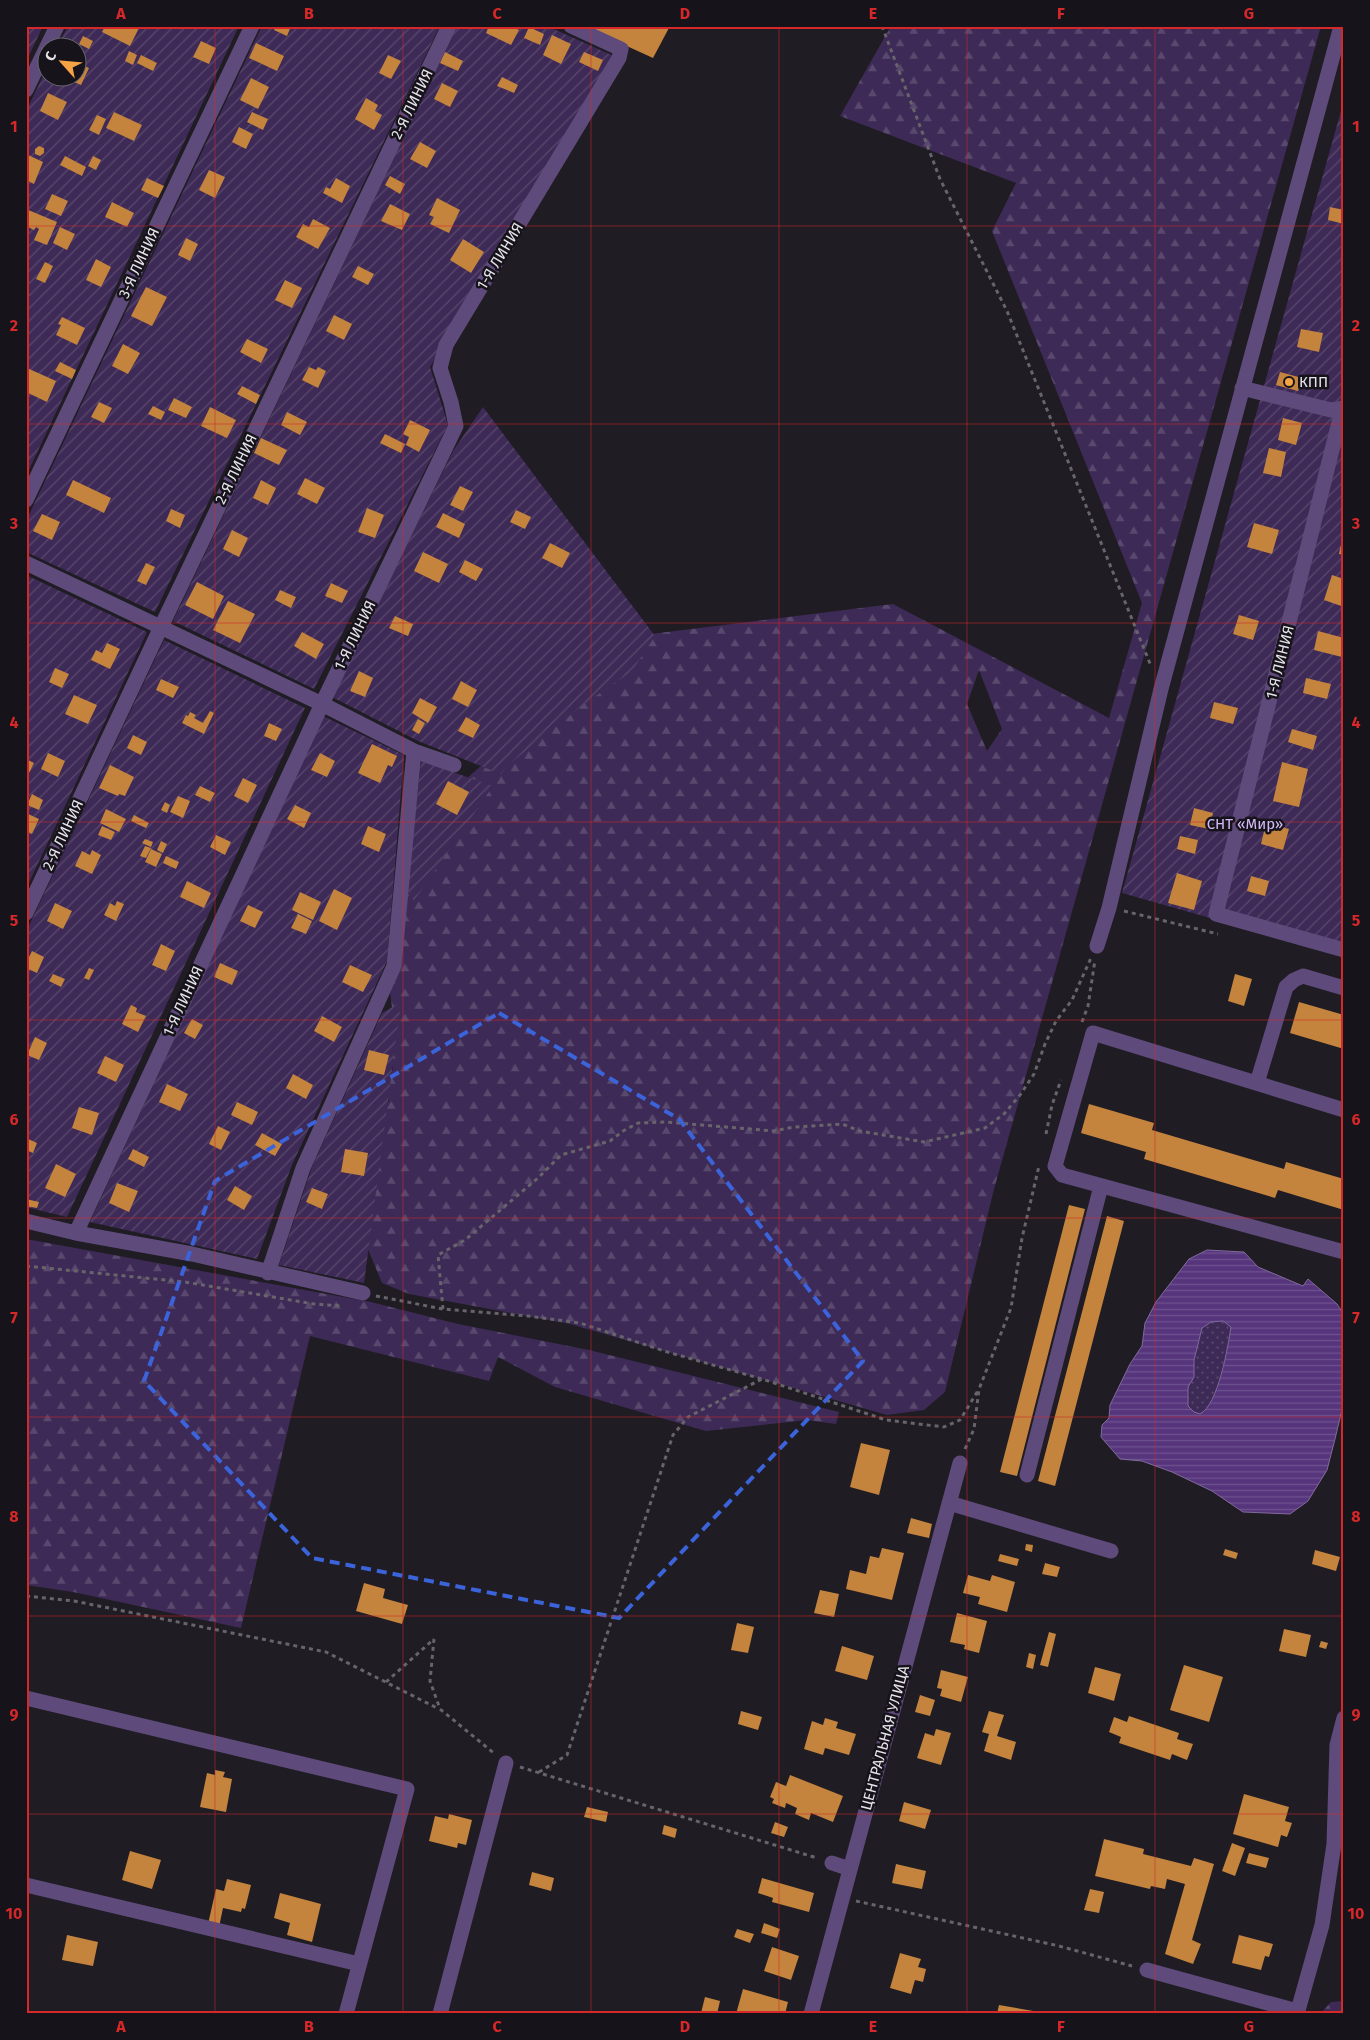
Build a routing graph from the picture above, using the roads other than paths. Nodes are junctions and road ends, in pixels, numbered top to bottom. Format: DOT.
graph roads {
  1 [pos="57,26"];
  2 [pos="252,26"];
  3 [pos="449,26"];
  4 [pos="571,26"];
  5 [pos="1341,26"];
  6 [pos="26,90"];
  7 [pos="1242,388"];
  8 [pos="1343,409"];
  9 [pos="26,500"];
  10 [pos="26,563"];
  11 [pos="161,627"];
  12 [pos="322,704"];
  13 [pos="414,751"];
  14 [pos="454,765"];
  15 [pos="26,913"];
  16 [pos="1097,946"];
  17 [pos="1344,950"];
  18 [pos="1344,988"];
  19 [pos="1257,1083"];
  20 [pos="1344,1110"];
  21 [pos="1101,1186"];
  22 [pos="26,1221"];
  23 [pos="76,1232"];
  24 [pos="1344,1252"];
  25 [pos="268,1273"];
  26 [pos="368,1297"];
  27 [pos="960,1463"];
  28 [pos="1027,1475"];
  29 [pos="949,1503"];
  30 [pos="1112,1551"];
  31 [pos="26,1698"];
  32 [pos="1344,1718"];
  33 [pos="1340,1746"];
  34 [pos="506,1763"];
  35 [pos="1337,1850"];
  36 [pos="832,1863"];
  37 [pos="850,1869"];
  38 [pos="26,1885"];
  39 [pos="359,1964"];
  40 [pos="1147,1970"];
  41 [pos="1297,2012"];
  42 [pos="346,2014"];
  43 [pos="440,2014"];
  44 [pos="811,2014"];
  1 -- 6 [label="street"];
  2 -- 9 [label="street, 3-Я ЛИНИЯ"];
  3 -- 11 [label="street, 2-Я ЛИНИЯ"];
  4 -- 12 [label="street, 1-Я ЛИНИЯ"];
  5 -- 7 [label="street"];
  7 -- 8 [label="street"];
  7 -- 16 [label="street"];
  8 -- 17 [label="street, 1-Я ЛИНИЯ"];
  10 -- 11 [label="street"];
  11 -- 12 [label="street"];
  11 -- 15 [label="street, 2-Я ЛИНИЯ"];
  12 -- 13 [label="street"];
  12 -- 23 [label="street, 1-Я ЛИНИЯ"];
  13 -- 14 [label="street"];
  13 -- 25 [label="street"];
  18 -- 19 [label="street"];
  19 -- 20 [label="street"];
  19 -- 21 [label="street"];
  21 -- 24 [label="street"];
  21 -- 28 [label="street"];
  22 -- 23 [label="street"];
  23 -- 25 [label="street"];
  25 -- 26 [label="street"];
  27 -- 29 [label="street, ЦЕНТРАЛЬНАЯ УЛИЦА"];
  29 -- 30 [label="street"];
  29 -- 37 [label="street, ЦЕНТРАЛЬНАЯ УЛИЦА"];
  31 -- 39 [label="street"];
  32 -- 33 [label="street"];
  33 -- 35 [label="street"];
  34 -- 43 [label="street"];
  35 -- 41 [label="street"];
  36 -- 37 [label="street"];
  37 -- 44 [label="street, ЦЕНТРАЛЬНАЯ УЛИЦА"];
  38 -- 39 [label="street"];
  39 -- 42 [label="street"];
  40 -- 41 [label="street"];
}
